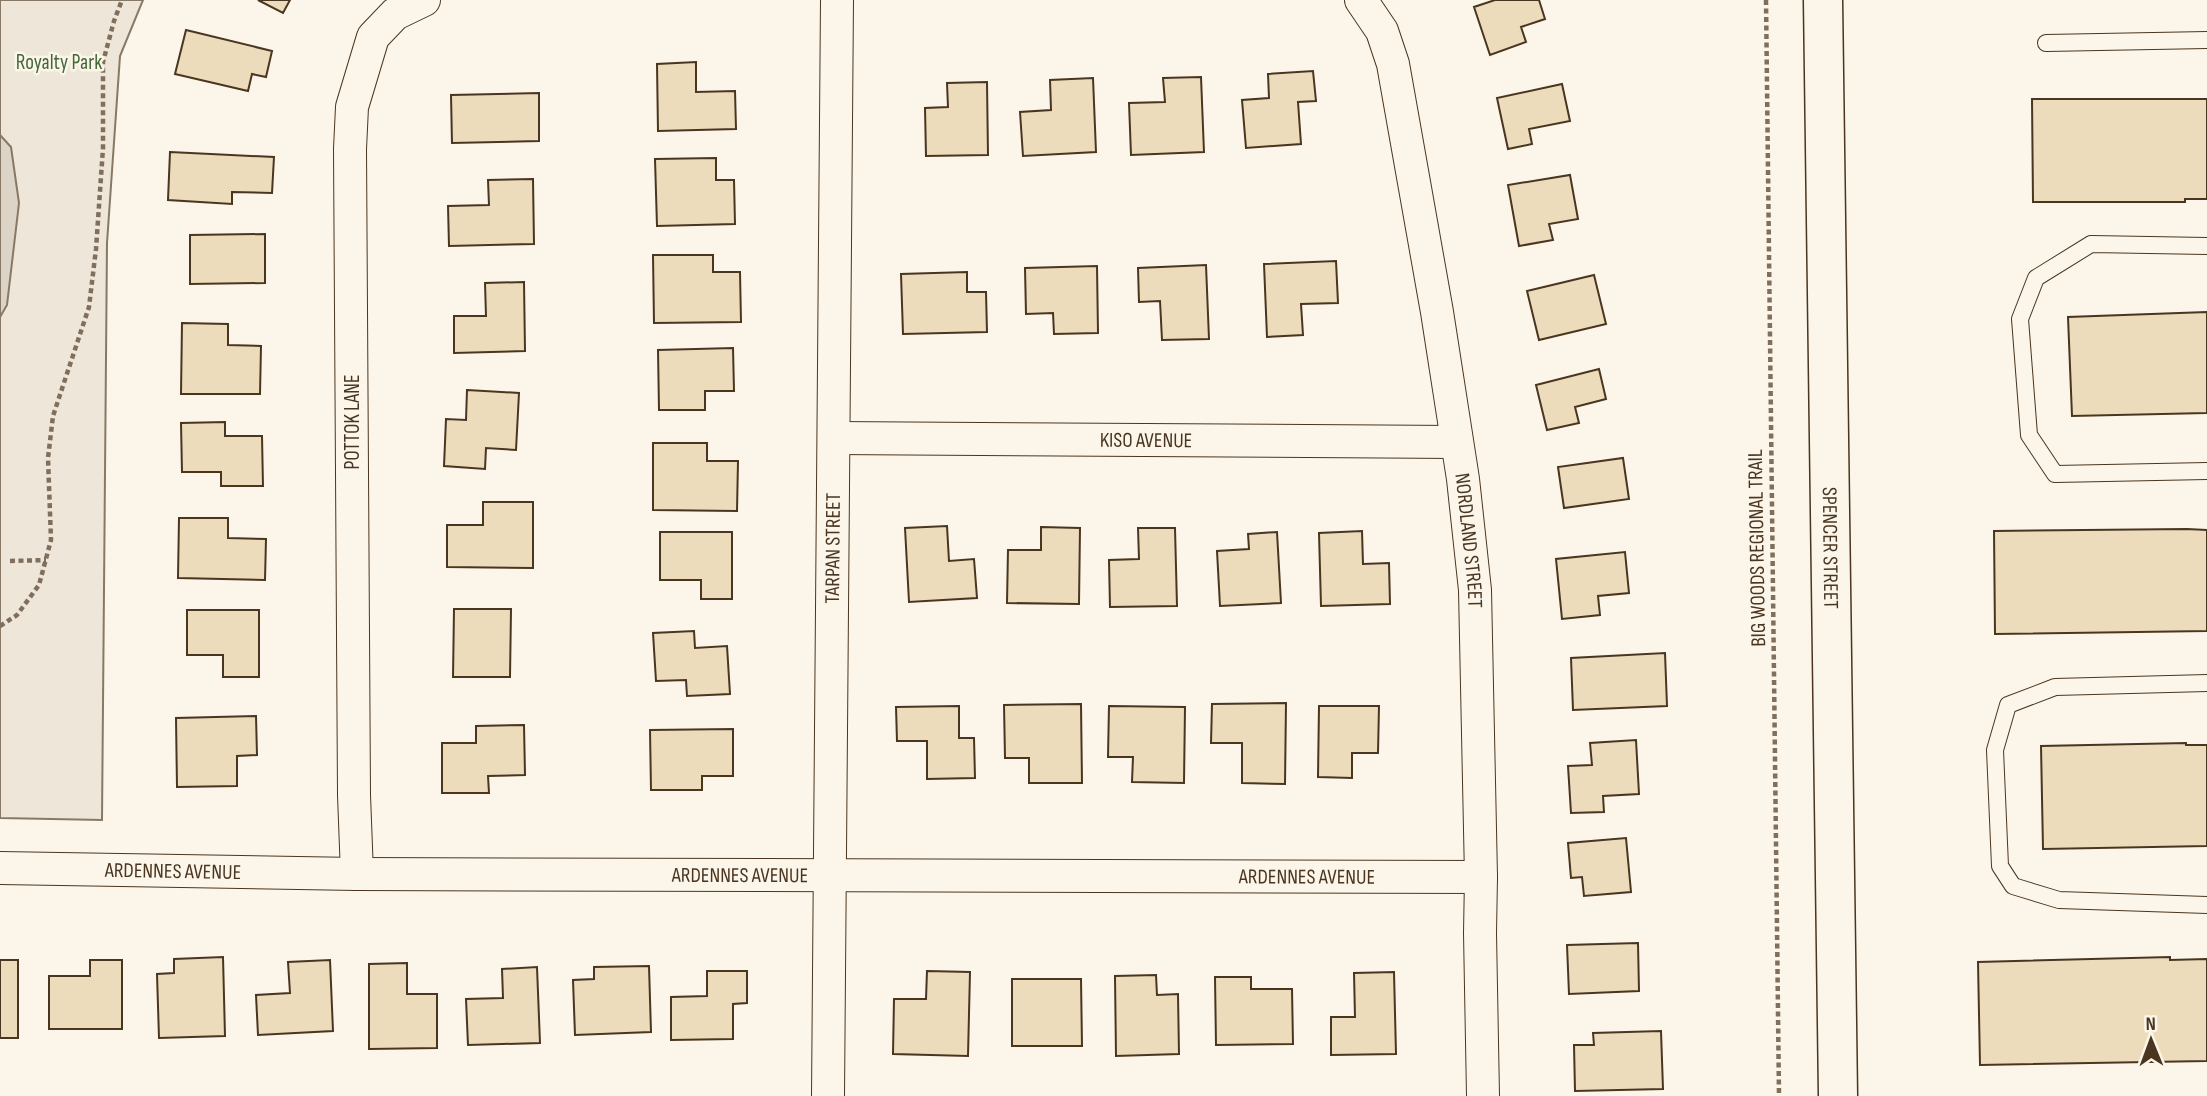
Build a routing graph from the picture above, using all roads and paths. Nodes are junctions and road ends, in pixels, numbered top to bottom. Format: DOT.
graph roads {
  1 [pos="122,0"];
  2 [pos="424,0"];
  3 [pos="837,0"];
  4 [pos="1361,0"];
  5 [pos="1766,0"];
  6 [pos="1823,0"];
  7 [pos="2207,40"];
  8 [pos="2046,43"];
  9 [pos="2207,246"];
  10 [pos="834,438"];
  11 [pos="1456,442"];
  12 [pos="2207,471"];
  13 [pos="46,560"];
  14 [pos="10,561"];
  15 [pos="0,626"];
  16 [pos="2207,683"];
  17 [pos="0,868"];
  18 [pos="357,874"];
  19 [pos="831,875"];
  20 [pos="1481,877"];
  21 [pos="2207,905"];
  22 [pos="828,1096"];
  23 [pos="1483,1096"];
  24 [pos="1779,1096"];
  25 [pos="1838,1096"];
  1 -- 13 [label="path"];
  2 -- 18 [label="street, POTTOK LANE"];
  3 -- 10 [label="street, TARPAN STREET"];
  4 -- 11 [label="street, NORDLAND STREET"];
  5 -- 24 [label="path, BIG WOODS REGIONAL TRAIL"];
  6 -- 25 [label="street, SPENCER STREET"];
  7 -- 8 [label="lane"];
  9 -- 12 [label="lane"];
  10 -- 11 [label="street, KISO AVENUE"];
  10 -- 19 [label="street, TARPAN STREET"];
  11 -- 20 [label="street, NORDLAND STREET"];
  13 -- 14 [label="path"];
  13 -- 15 [label="path"];
  16 -- 21 [label="lane"];
  17 -- 18 [label="street, ARDENNES AVENUE"];
  18 -- 19 [label="street, ARDENNES AVENUE"];
  19 -- 20 [label="street, ARDENNES AVENUE"];
  19 -- 22 [label="street, TARPAN STREET"];
  20 -- 23 [label="street, NORDLAND STREET"];
}
